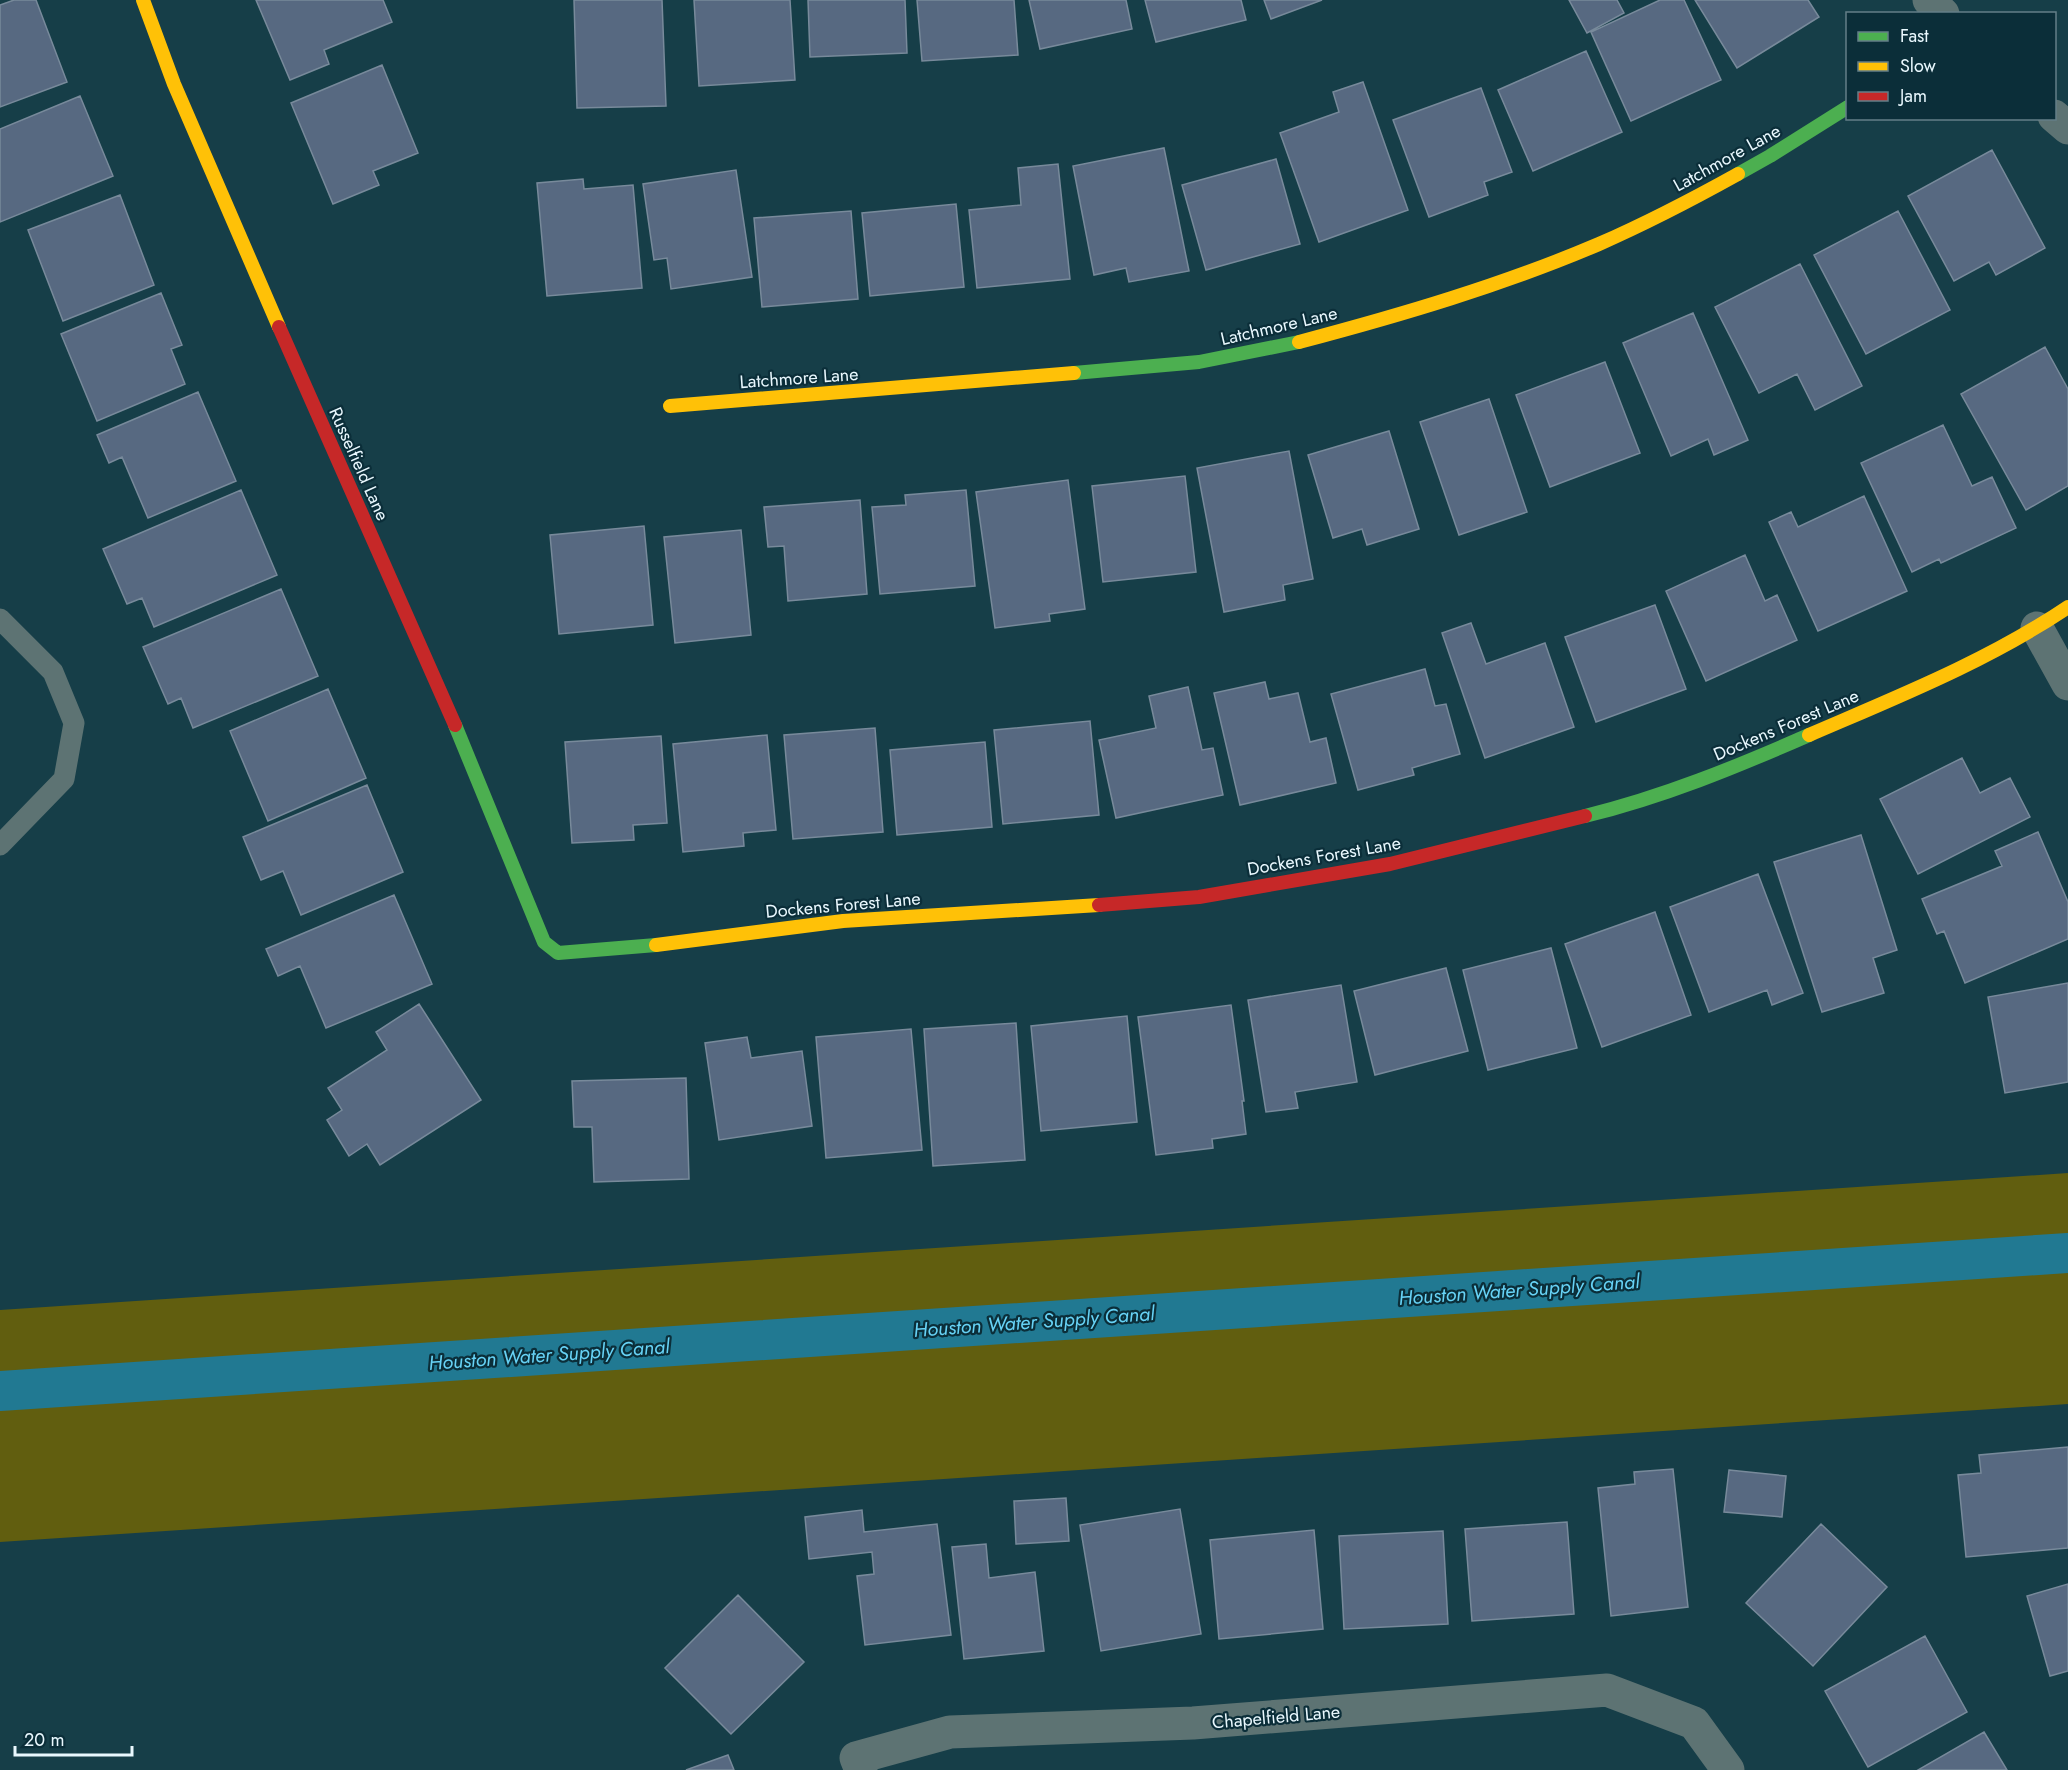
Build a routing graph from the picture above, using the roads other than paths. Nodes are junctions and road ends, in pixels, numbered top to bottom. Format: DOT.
graph roads {
  1 [pos="143,0"];
  2 [pos="1929,0"];
  3 [pos="1941,12"];
  4 [pos="1846,108"];
  5 [pos="2056,117"];
  6 [pos="2068,128"];
  7 [pos="670,406"];
  8 [pos="2068,606"];
  9 [pos="0,619"];
  10 [pos="2037,628"];
  11 [pos="2068,684"];
  12 [pos="0,845"];
  13 [pos="544,942"];
  14 [pos="858,1764"];
  15 [pos="1728,1770"];
  1 -- 13 [label="street, Russelfield Lane"];
  2 -- 3 [label="street"];
  4 -- 7 [label="street, Latchmore Lane"];
  5 -- 6 [label="street"];
  8 -- 10 [label="street, Dockens Forest Lane"];
  9 -- 12 [label="lane"];
  10 -- 11 [label="street"];
  10 -- 13 [label="street, Dockens Forest Lane"];
  14 -- 15 [label="street, Chapelfield Lane"];
}
